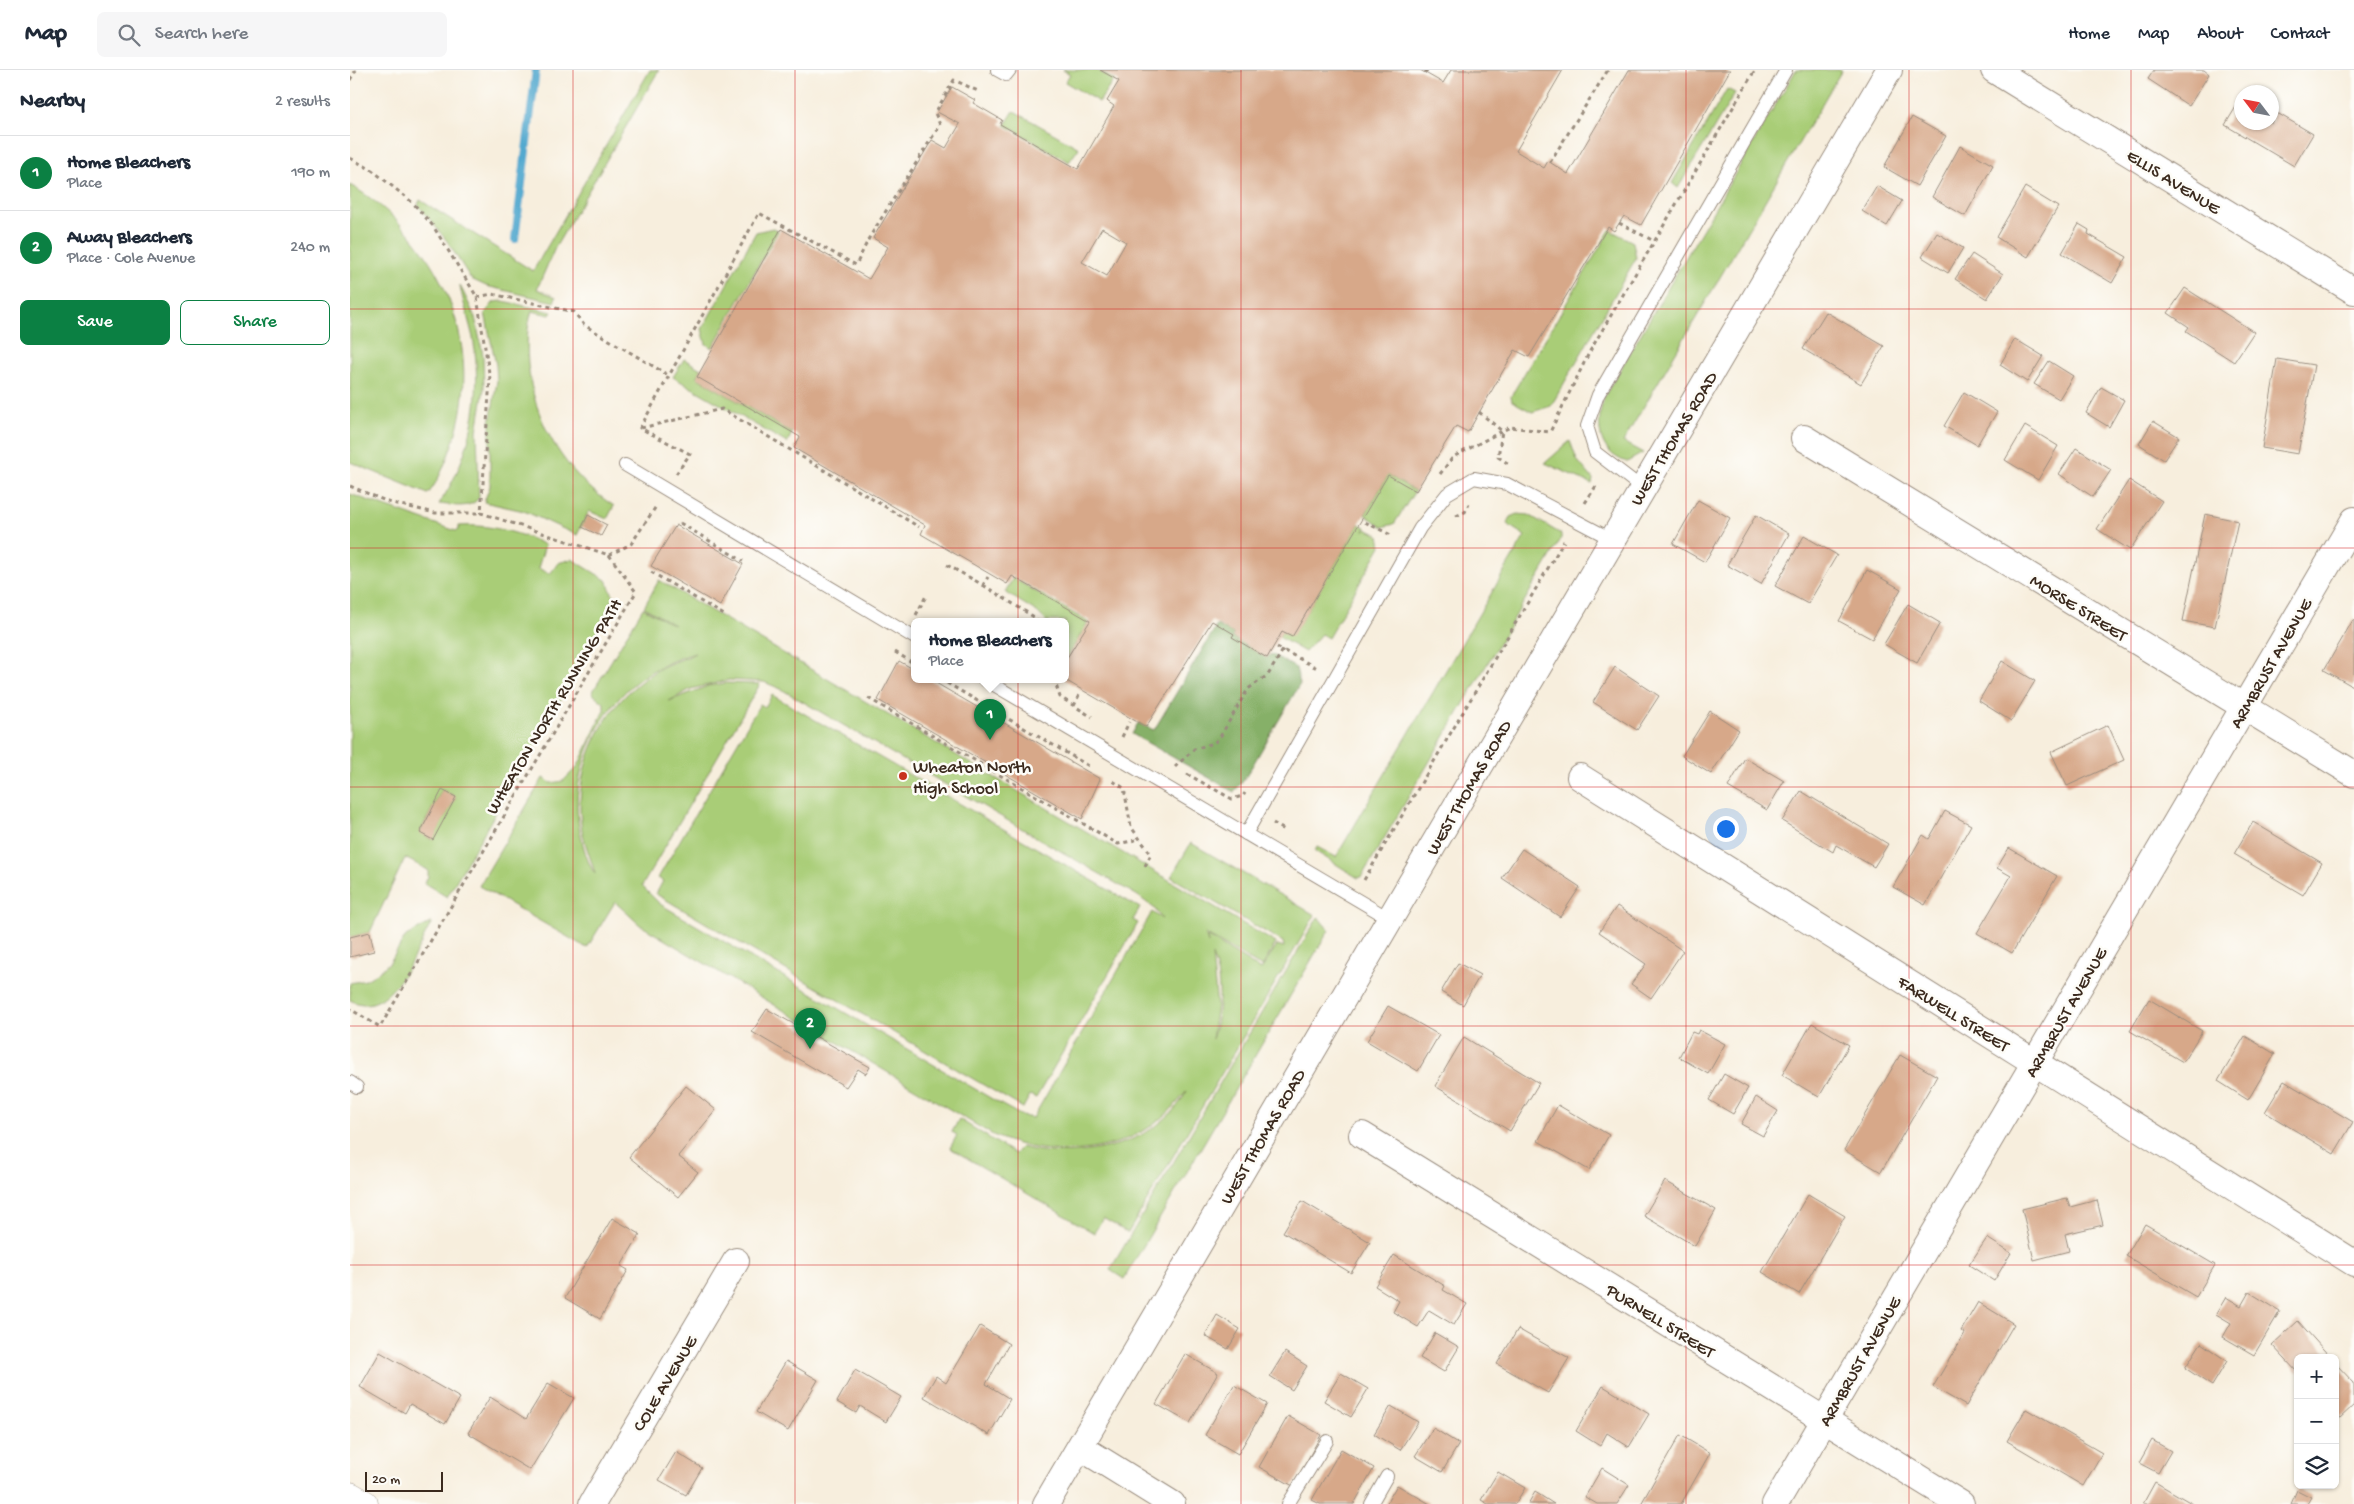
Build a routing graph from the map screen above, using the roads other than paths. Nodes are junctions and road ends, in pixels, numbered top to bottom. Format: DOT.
graph roads {
  1 [pos="998,70"];
  2 [pos="1010,70"];
  3 [pos="1786,70"];
  4 [pos="1889,70"];
  5 [pos="1994,70"];
  6 [pos="2354,291"];
  7 [pos="1804,438"];
  8 [pos="625,465"];
  9 [pos="1642,488"];
  10 [pos="2354,520"];
  11 [pos="1613,540"];
  12 [pos="911,636"];
  13 [pos="991,683"];
  14 [pos="2244,708"];
  15 [pos="2354,774"];
  16 [pos="1580,777"];
  17 [pos="1246,834"];
  18 [pos="1390,919"];
  19 [pos="2034,1064"];
  20 [pos="1362,1135"];
  21 [pos="736,1262"];
  22 [pos="2354,1263"];
  23 [pos="1824,1420"];
  24 [pos="1327,1441"];
  25 [pos="1080,1447"];
  26 [pos="1387,1476"];
  27 [pos="350,1496"];
  28 [pos="364,1504"];
  29 [pos="592,1504"];
  30 [pos="1046,1504"];
  31 [pos="1172,1504"];
  32 [pos="1288,1504"];
  33 [pos="1371,1504"];
  34 [pos="1775,1504"];
  35 [pos="1961,1504"];
  1 -- 2 [label="lane"];
  3 -- 9 [label="lane"];
  4 -- 9 [label="street, WEST THOMAS ROAD"];
  5 -- 6 [label="street, ELLIS AVENUE"];
  7 -- 14 [label="street, MORSE STREET"];
  8 -- 12 [label="lane"];
  9 -- 11 [label="street, WEST THOMAS ROAD"];
  10 -- 14 [label="street, ARMBRUST AVENUE"];
  11 -- 17 [label="lane"];
  11 -- 18 [label="street, WEST THOMAS ROAD"];
  13 -- 17 [label="lane"];
  14 -- 15 [label="street, MORSE STREET"];
  14 -- 19 [label="street, ARMBRUST AVENUE"];
  16 -- 19 [label="street, FARWELL STREET"];
  17 -- 18 [label="lane"];
  18 -- 25 [label="street, WEST THOMAS ROAD"];
  19 -- 22 [label="street, FARWELL STREET"];
  19 -- 23 [label="street, ARMBRUST AVENUE"];
  20 -- 23 [label="street, PURNELL STREET"];
  21 -- 29 [label="street, COLE AVENUE"];
  23 -- 34 [label="street, ARMBRUST AVENUE"];
  23 -- 35 [label="street, PURNELL STREET"];
  24 -- 32 [label="lane"];
  25 -- 30 [label="street, WEST THOMAS ROAD"];
  25 -- 31 [label="street"];
  26 -- 33 [label="lane"];
  27 -- 28 [label="street"];
}
